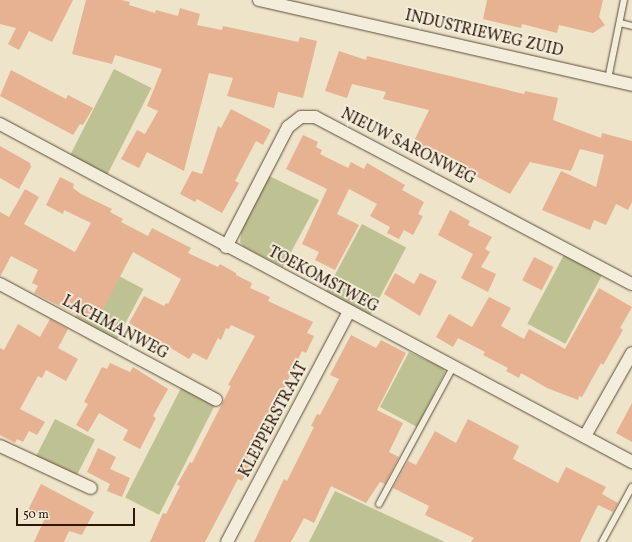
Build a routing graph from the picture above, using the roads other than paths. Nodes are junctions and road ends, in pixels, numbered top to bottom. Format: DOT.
graph roads {
  1 [pos="259,0"];
  2 [pos="624,0"];
  3 [pos="620,23"];
  4 [pos="632,26"];
  5 [pos="608,79"];
  6 [pos="632,85"];
  7 [pos="0,124"];
  8 [pos="226,246"];
  9 [pos="0,284"];
  10 [pos="632,284"];
  11 [pos="349,312"];
  12 [pos="632,353"];
  13 [pos="453,367"];
  14 [pos="216,400"];
  15 [pos="585,436"];
  16 [pos="0,446"];
  17 [pos="632,462"];
  18 [pos="632,487"];
  19 [pos="91,488"];
  20 [pos="379,504"];
  21 [pos="228,542"];
  22 [pos="602,542"];
  1 -- 5 [label="street, INDUSTRIEWEG ZUID"];
  2 -- 3 [label="lane"];
  3 -- 4 [label="lane"];
  3 -- 5 [label="lane"];
  5 -- 6 [label="street, INDUSTRIEWEG ZUID"];
  7 -- 8 [label="street, TOEKOMSTWEG"];
  8 -- 10 [label="street, NIEUW SARONWEG"];
  8 -- 11 [label="street, TOEKOMSTWEG"];
  9 -- 14 [label="street, LACHMANWEG"];
  11 -- 13 [label="street, TOEKOMSTWEG"];
  11 -- 21 [label="street, KLEPPERSTRAAT"];
  12 -- 15 [label="street"];
  13 -- 15 [label="street, TOEKOMSTWEG"];
  13 -- 20 [label="lane"];
  15 -- 17 [label="street, TOEKOMSTWEG"];
  16 -- 19 [label="street"];
  18 -- 22 [label="lane"];
}
